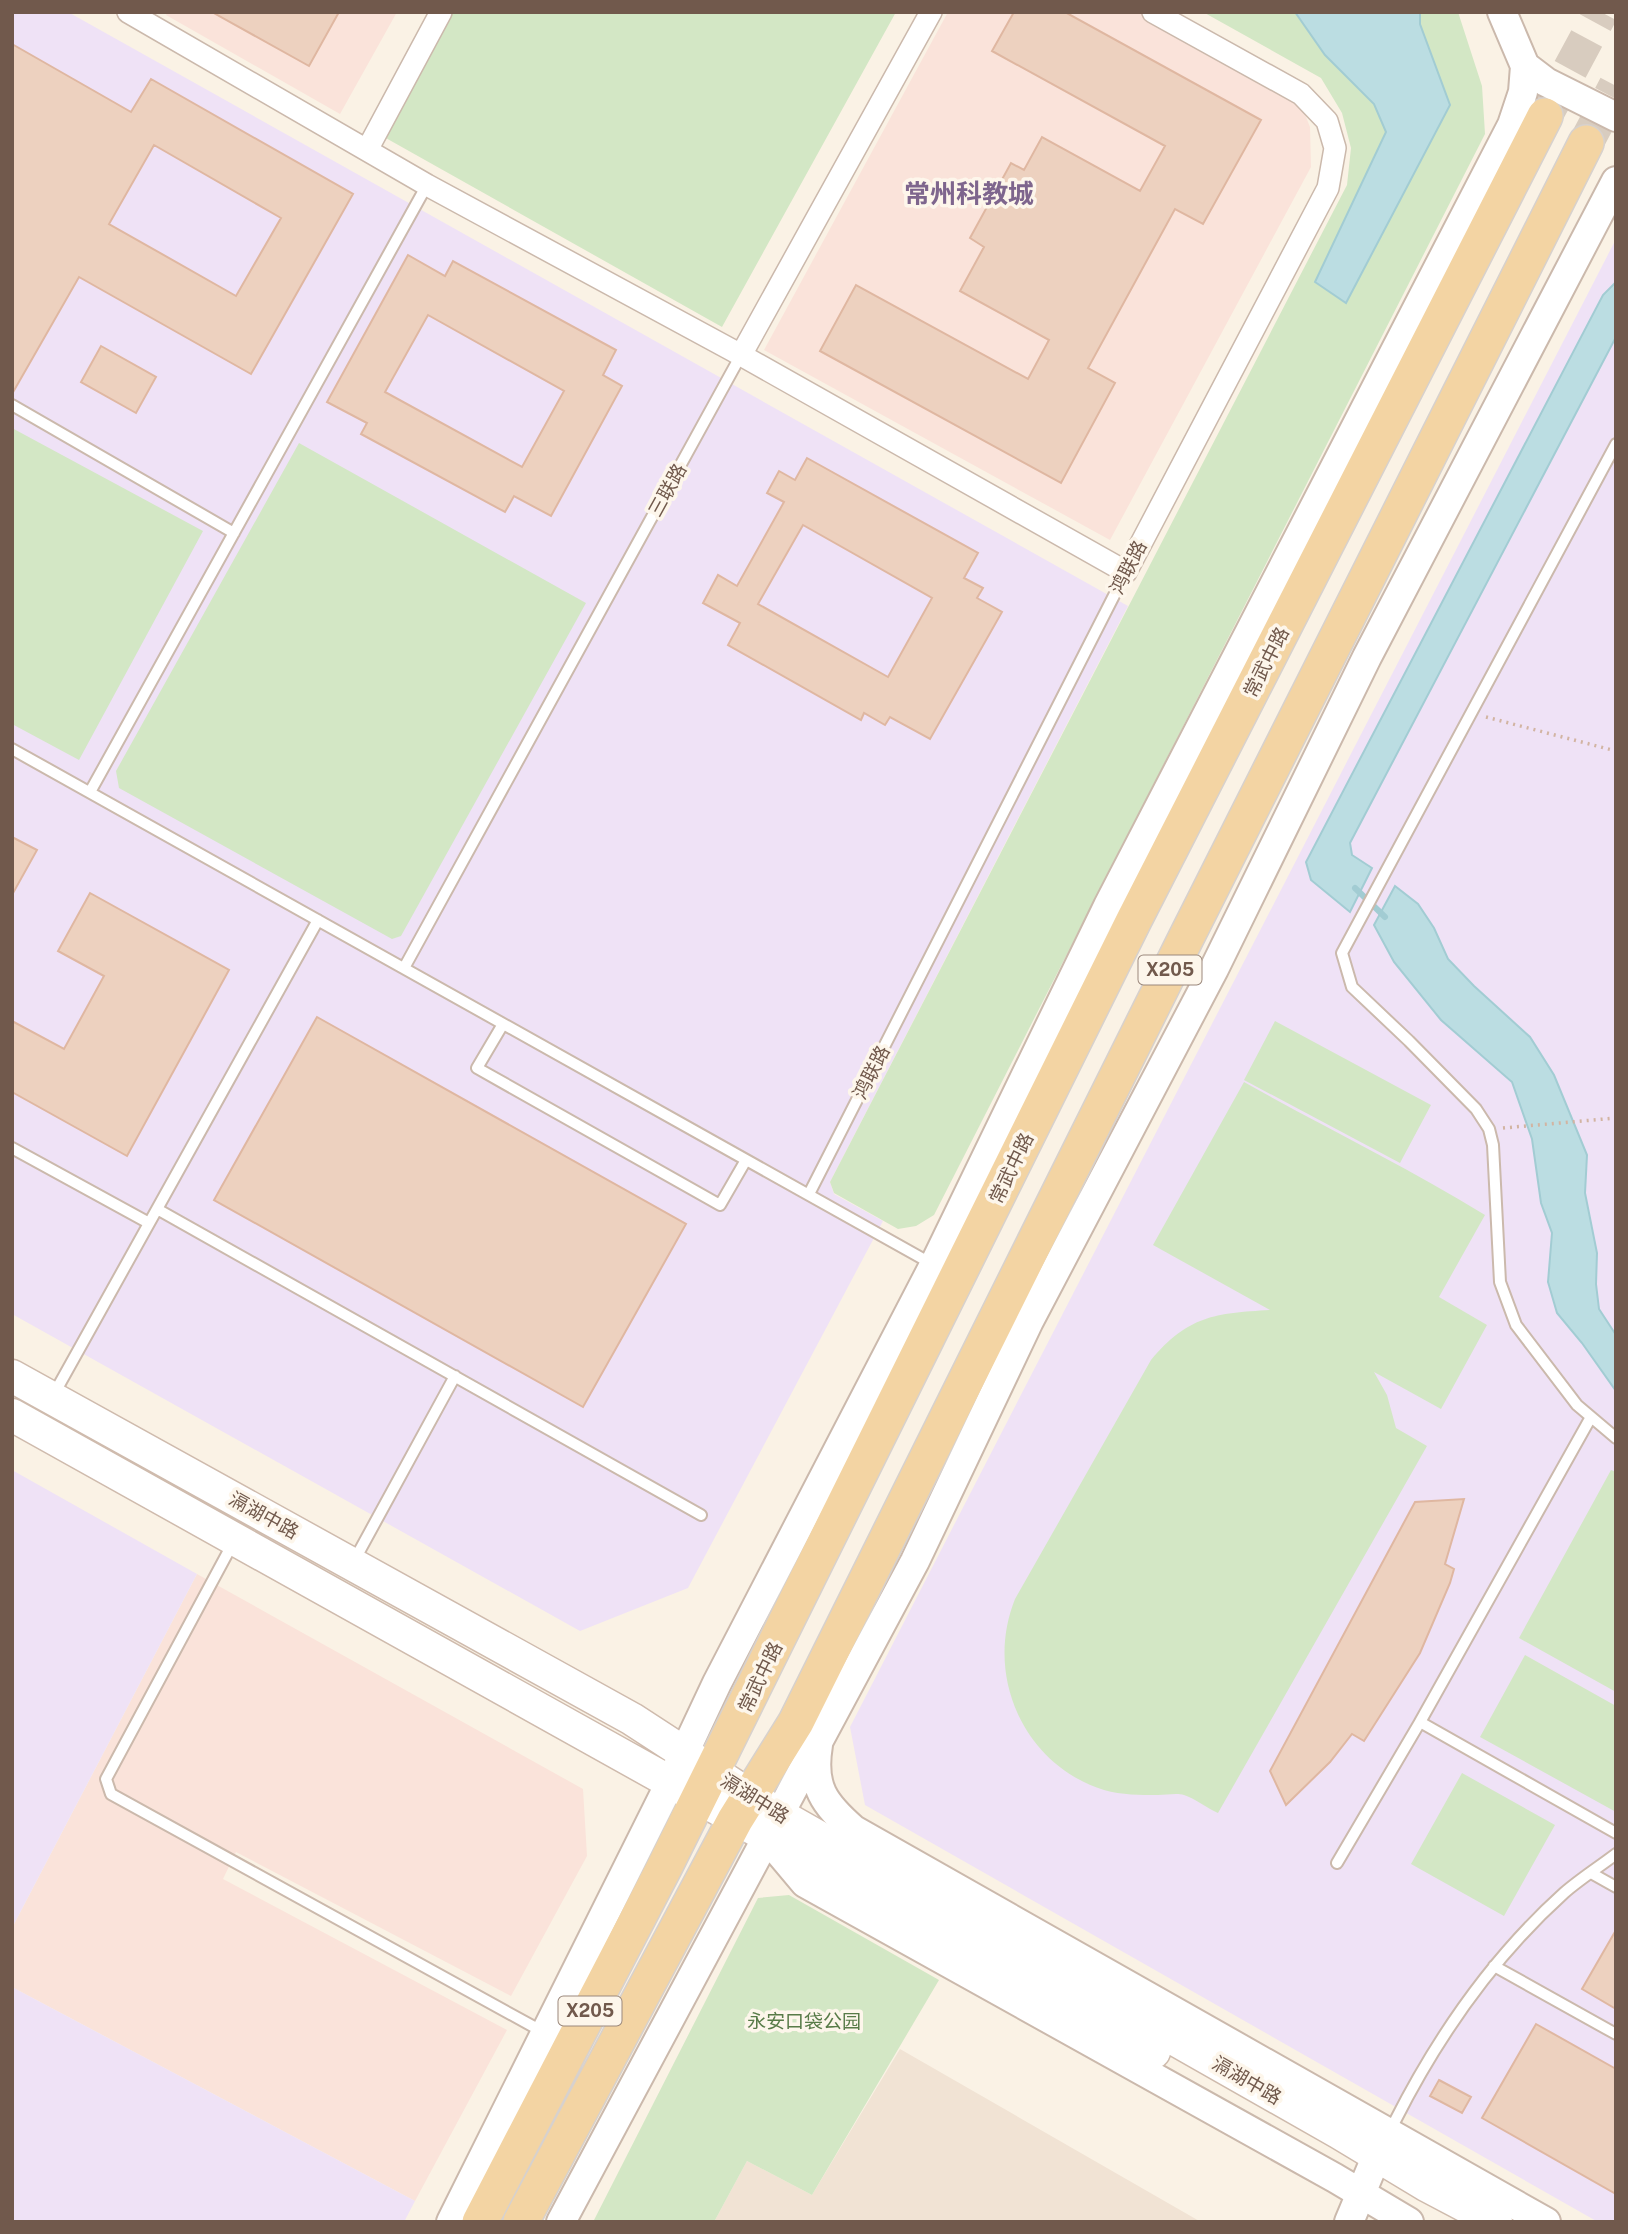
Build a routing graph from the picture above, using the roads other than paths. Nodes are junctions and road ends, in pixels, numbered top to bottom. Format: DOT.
graph roads {
  1 [pos="128,12"];
  2 [pos="441,12"];
  3 [pos="931,12"];
  4 [pos="1153,12"];
  5 [pos="1502,12"];
  6 [pos="1525,66"];
  7 [pos="1545,116"];
  8 [pos="1616,117"];
  9 [pos="1587,143"];
  10 [pos="367,150"];
  11 [pos="1616,181"];
  12 [pos="427,185"];
  13 [pos="741,355"];
  14 [pos="12,405"];
  15 [pos="1616,444"];
  16 [pos="234,533"];
  17 [pos="1126,572"];
  18 [pos="12,748"];
  19 [pos="90,792"];
  20 [pos="318,920"];
  21 [pos="404,968"];
  22 [pos="503,1024"];
  23 [pos="12,1148"];
  24 [pos="746,1160"];
  25 [pos="809,1194"];
  26 [pos="157,1209"];
  27 [pos="149,1223"];
  28 [pos="934,1265"];
  29 [pos="12,1376"];
  30 [pos="454,1376"];
  31 [pos="52,1397"];
  32 [pos="12,1415"];
  33 [pos="1591,1417"];
  34 [pos="1616,1438"];
  35 [pos="701,1515"];
  36 [pos="236,1538"];
  37 [pos="352,1563"];
  38 [pos="1420,1722"];
  39 [pos="819,1739"];
  40 [pos="691,1776"];
  41 [pos="757,1816"];
  42 [pos="1616,1833"];
  43 [pos="1616,1854"];
  44 [pos="1337,1863"];
  45 [pos="1591,1873"];
  46 [pos="1616,1887"];
  47 [pos="1493,1966"];
  48 [pos="1118,1980"];
  49 [pos="1155,2027"];
  50 [pos="545,2033"];
  51 [pos="1616,2034"];
  52 [pos="1373,2163"];
  53 [pos="471,2181"];
  54 [pos="451,2222"];
  55 [pos="479,2222"];
  56 [pos="521,2222"];
  57 [pos="561,2222"];
  58 [pos="1349,2222"];
  59 [pos="1409,2222"];
  60 [pos="1458,2222"];
  61 [pos="1496,2222"];
  62 [pos="1546,2222"];
  1 -- 10 [label="street"];
  2 -- 10 [label="street"];
  3 -- 13 [label="street, 三联路"];
  4 -- 17 [label="street, 鸿联路"];
  5 -- 6 [label="street"];
  6 -- 8 [label="street"];
  6 -- 28 [label="street"];
  7 -- 40 [label="main road, 常武中路 / X205"];
  9 -- 41 [label="main road, X205"];
  10 -- 12 [label="street"];
  11 -- 39 [label="street"];
  12 -- 13 [label="street"];
  12 -- 16 [label="lane"];
  13 -- 17 [label="street"];
  13 -- 21 [label="lane, 三联路"];
  14 -- 16 [label="lane"];
  15 -- 33 [label="lane"];
  16 -- 19 [label="lane"];
  17 -- 25 [label="lane, 鸿联路"];
  18 -- 19 [label="lane"];
  19 -- 20 [label="lane"];
  20 -- 21 [label="lane"];
  20 -- 26 [label="lane"];
  21 -- 22 [label="lane"];
  22 -- 24 [label="lane"];
  22 -- 24 [label="lane"];
  23 -- 27 [label="lane"];
  24 -- 25 [label="lane"];
  25 -- 28 [label="lane"];
  26 -- 27 [label="lane"];
  26 -- 30 [label="lane"];
  27 -- 31 [label="lane"];
  28 -- 40 [label="street"];
  29 -- 31 [label="main road, 滆湖中路"];
  30 -- 35 [label="lane"];
  30 -- 37 [label="lane"];
  31 -- 37 [label="main road, 滆湖中路"];
  32 -- 36 [label="main road, 滆湖中路"];
  33 -- 34 [label="lane"];
  33 -- 38 [label="lane"];
  36 -- 40 [label="main road, 滆湖中路"];
  36 -- 50 [label="lane"];
  37 -- 40 [label="main road, 滆湖中路"];
  38 -- 42 [label="lane"];
  38 -- 44 [label="lane"];
  39 -- 41 [label="street"];
  39 -- 48 [label="street"];
  40 -- 41 [label="main road, 滆湖中路"];
  40 -- 50 [label="street"];
  40 -- 55 [label="main road, 常武中路 / X205"];
  41 -- 49 [label="main road, 滆湖中路"];
  41 -- 52 [label="main road, 滆湖中路"];
  41 -- 56 [label="main road, X205"];
  41 -- 57 [label="street"];
  43 -- 45 [label="lane"];
  45 -- 46 [label="lane"];
  45 -- 47 [label="lane"];
  47 -- 51 [label="lane"];
  47 -- 52 [label="lane"];
  48 -- 49 [label="main road"];
  48 -- 52 [label="street"];
  49 -- 52 [label="main road, 滆湖中路"];
  50 -- 53 [label="street"];
  52 -- 58 [label="street"];
  52 -- 59 [label="street"];
  52 -- 60 [label="main road, 滆湖中路"];
  52 -- 61 [label="main road, 滆湖中路"];
  52 -- 62 [label="street"];
  53 -- 54 [label="street"];
  53 -- 55 [label="main road"];
}
